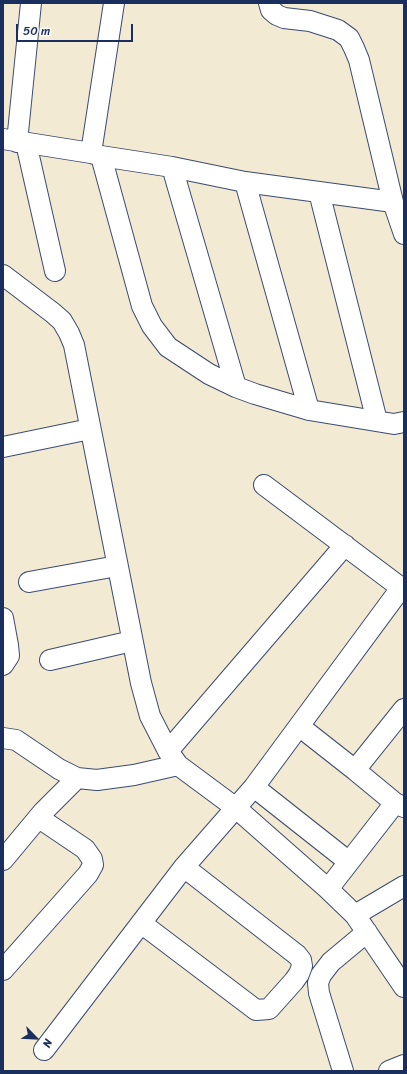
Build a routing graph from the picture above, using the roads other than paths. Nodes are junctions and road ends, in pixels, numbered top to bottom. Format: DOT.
graph roads {
  1 [pos="31,3"];
  2 [pos="114,3"];
  3 [pos="269,3"];
  4 [pos="15,141"];
  5 [pos="96,155"];
  6 [pos="172,167"];
  7 [pos="245,182"];
  8 [pos="318,192"];
  9 [pos="393,202"];
  10 [pos="404,234"];
  11 [pos="55,271"];
  12 [pos="3,275"];
  13 [pos="236,387"];
  14 [pos="309,410"];
  15 [pos="377,421"];
  16 [pos="404,422"];
  17 [pos="90,429"];
  18 [pos="3,447"];
  19 [pos="264,485"];
  20 [pos="345,545"];
  21 [pos="118,566"];
  22 [pos="29,582"];
  23 [pos="402,589"];
  24 [pos="3,618"];
  25 [pos="132,641"];
  26 [pos="50,660"];
  27 [pos="3,665"];
  28 [pos="404,709"];
  29 [pos="299,726"];
  30 [pos="3,738"];
  31 [pos="173,758"];
  32 [pos="355,770"];
  33 [pos="77,778"];
  34 [pos="254,787"];
  35 [pos="399,805"];
  36 [pos="236,808"];
  37 [pos="38,818"];
  38 [pos="10,839"];
  39 [pos="3,860"];
  40 [pos="348,862"];
  41 [pos="184,867"];
  42 [pos="404,886"];
  43 [pos="328,889"];
  44 [pos="355,915"];
  45 [pos="141,923"];
  46 [pos="367,932"];
  47 [pos="3,970"];
  48 [pos="404,987"];
  49 [pos="44,1050"];
  50 [pos="404,1066"];
  51 [pos="343,1071"];
  52 [pos="389,1071"];
  1 -- 4 [label="street"];
  2 -- 5 [label="street"];
  3 -- 9 [label="street"];
  4 -- 5 [label="street"];
  4 -- 11 [label="street"];
  5 -- 6 [label="street"];
  5 -- 13 [label="street"];
  6 -- 7 [label="street"];
  6 -- 13 [label="street"];
  7 -- 8 [label="street"];
  7 -- 14 [label="street"];
  8 -- 9 [label="street"];
  8 -- 15 [label="street"];
  9 -- 10 [label="street"];
  12 -- 17 [label="street"];
  13 -- 14 [label="street"];
  14 -- 15 [label="street"];
  15 -- 16 [label="street"];
  17 -- 18 [label="street"];
  17 -- 21 [label="street"];
  19 -- 20 [label="street"];
  20 -- 23 [label="street"];
  20 -- 31 [label="street"];
  21 -- 22 [label="street"];
  21 -- 25 [label="street"];
  23 -- 29 [label="street"];
  24 -- 27 [label="street"];
  25 -- 26 [label="street"];
  25 -- 31 [label="street"];
  28 -- 32 [label="street"];
  29 -- 32 [label="street"];
  29 -- 34 [label="street"];
  30 -- 33 [label="street"];
  31 -- 33 [label="street"];
  31 -- 36 [label="street"];
  32 -- 35 [label="street"];
  33 -- 37 [label="street"];
  34 -- 36 [label="street"];
  34 -- 40 [label="street"];
  35 -- 40 [label="street"];
  36 -- 41 [label="street"];
  36 -- 43 [label="street"];
  37 -- 38 [label="street"];
  37 -- 47 [label="street"];
  38 -- 39 [label="street"];
  40 -- 43 [label="street"];
  41 -- 45 [label="street"];
  41 -- 45 [label="street"];
  42 -- 44 [label="street"];
  43 -- 44 [label="street"];
  44 -- 46 [label="street"];
  45 -- 49 [label="street"];
  46 -- 48 [label="street"];
  46 -- 51 [label="street"];
  50 -- 52 [label="street"];
}
